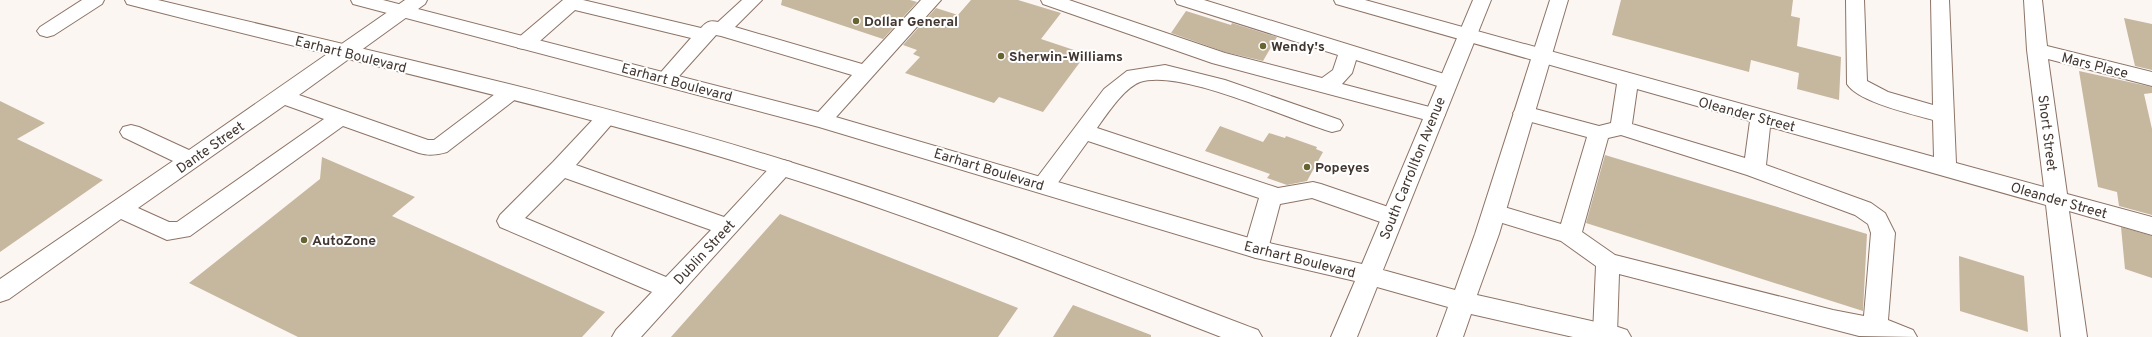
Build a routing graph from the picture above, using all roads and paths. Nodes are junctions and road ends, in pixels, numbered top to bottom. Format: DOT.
graph roads {
  1 [pos="95,0"];
  2 [pos="134,0"];
  3 [pos="360,0"];
  4 [pos="753,0"];
  5 [pos="932,0"];
  6 [pos="1050,0"];
  7 [pos="1184,0"];
  8 [pos="1343,0"];
  9 [pos="1482,0"];
  10 [pos="1560,0"];
  11 [pos="1855,0"];
  12 [pos="1940,0"];
  13 [pos="2033,0"];
  14 [pos="580,2"];
  15 [pos="410,6"];
  16 [pos="47,31"];
  17 [pos="713,33"];
  18 [pos="1466,36"];
  19 [pos="525,43"];
  20 [pos="2037,50"];
  21 [pos="1349,51"];
  22 [pos="345,53"];
  23 [pos="1541,57"];
  24 [pos="866,72"];
  25 [pos="665,79"];
  26 [pos="2152,79"];
  27 [pos="1628,81"];
  28 [pos="1447,82"];
  29 [pos="1325,87"];
  30 [pos="510,93"];
  31 [pos="282,96"];
  32 [pos="1524,113"];
  33 [pos="1434,115"];
  34 [pos="1943,116"];
  35 [pos="341,117"];
  36 [pos="607,117"];
  37 [pos="1761,118"];
  38 [pos="822,120"];
  39 [pos="1332,125"];
  40 [pos="1621,128"];
  41 [pos="1083,131"];
  42 [pos="130,132"];
  43 [pos="1599,133"];
  44 [pos="190,160"];
  45 [pos="561,168"];
  46 [pos="783,168"];
  47 [pos="1945,168"];
  48 [pos="1755,169"];
  49 [pos="1044,185"];
  50 [pos="1272,194"];
  51 [pos="2056,199"];
  52 [pos="120,209"];
  53 [pos="1494,212"];
  54 [pos="1392,217"];
  55 [pos="2152,226"];
  56 [pos="727,227"];
  57 [pos="1569,235"];
  58 [pos="1256,249"];
  59 [pos="1608,262"];
  60 [pos="1369,275"];
  61 [pos="669,289"];
  62 [pos="0,292"];
  63 [pos="1463,302"];
  64 [pos="1875,326"];
  65 [pos="1835,328"];
  66 [pos="1612,336"];
  67 [pos="625,337"];
  68 [pos="1249,337"];
  69 [pos="1344,337"];
  70 [pos="1450,337"];
  71 [pos="1904,337"];
  72 [pos="2074,337"];
  1 -- 16 [label="main road"];
  2 -- 22 [label="main road, Earhart Boulevard"];
  3 -- 15 [label="main road, Earhart Boulevard"];
  4 -- 17 [label="main road"];
  5 -- 24 [label="main road"];
  6 -- 29 [label="main road"];
  7 -- 21 [label="main road"];
  8 -- 18 [label="main road, Oleander Street"];
  9 -- 18 [label="main road, South Carrollton Avenue"];
  10 -- 23 [label="main road"];
  11 -- 34 [label="main road"];
  12 -- 34 [label="main road"];
  13 -- 20 [label="main road, Short Street"];
  14 -- 17 [label="main road"];
  14 -- 19 [label="main road"];
  15 -- 19 [label="main road, Earhart Boulevard"];
  15 -- 22 [label="main road, Dante Street"];
  17 -- 24 [label="main road"];
  17 -- 25 [label="main road"];
  18 -- 23 [label="main road, Oleander Street"];
  18 -- 28 [label="main road, South Carrollton Avenue"];
  19 -- 25 [label="main road, Earhart Boulevard"];
  20 -- 26 [label="main road, Mars Place"];
  20 -- 51 [label="main road, Short Street"];
  21 -- 28 [label="main road"];
  21 -- 29 [label="main road"];
  22 -- 30 [label="main road, Earhart Boulevard"];
  22 -- 31 [label="main road, Dante Street"];
  23 -- 27 [label="main road, Oleander Street"];
  23 -- 32 [label="main road"];
  24 -- 38 [label="main road"];
  25 -- 38 [label="main road, Earhart Boulevard"];
  27 -- 37 [label="main road, Oleander Street"];
  27 -- 40 [label="main road"];
  28 -- 33 [label="main road, South Carrollton Avenue"];
  29 -- 33 [label="main road"];
  30 -- 35 [label="main road"];
  30 -- 36 [label="main road, Earhart Boulevard"];
  31 -- 35 [label="main road"];
  31 -- 44 [label="main road, Dante Street"];
  32 -- 43 [label="main road"];
  32 -- 53 [label="main road"];
  33 -- 54 [label="main road, South Carrollton Avenue"];
  34 -- 47 [label="main road"];
  35 -- 52 [label="main road"];
  36 -- 45 [label="main road"];
  36 -- 46 [label="main road, Earhart Boulevard"];
  37 -- 47 [label="main road, Oleander Street"];
  37 -- 48 [label="main road"];
  38 -- 49 [label="main road, Earhart Boulevard"];
  39 -- 41 [label="main road"];
  40 -- 43 [label="main road"];
  40 -- 48 [label="main road"];
  41 -- 49 [label="main road"];
  41 -- 50 [label="main road"];
  42 -- 44 [label="main road"];
  43 -- 57 [label="main road"];
  44 -- 52 [label="main road, Dante Street"];
  45 -- 56 [label="main road"];
  45 -- 61 [label="main road"];
  46 -- 56 [label="main road, Dublin Street"];
  46 -- 68 [label="main road, Earhart Boulevard"];
  47 -- 51 [label="main road, Oleander Street"];
  48 -- 64 [label="main road"];
  49 -- 58 [label="main road, Earhart Boulevard"];
  50 -- 54 [label="main road"];
  50 -- 58 [label="main road"];
  51 -- 55 [label="main road, Oleander Street"];
  51 -- 72 [label="main road, Short Street"];
  52 -- 62 [label="main road, Dante Street"];
  53 -- 57 [label="main road"];
  53 -- 63 [label="main road"];
  54 -- 60 [label="main road, South Carrollton Avenue"];
  56 -- 61 [label="main road, Dublin Street"];
  57 -- 59 [label="main road"];
  58 -- 60 [label="main road, Earhart Boulevard"];
  59 -- 65 [label="main road"];
  59 -- 66 [label="main road"];
  60 -- 63 [label="main road, Earhart Boulevard"];
  60 -- 69 [label="main road, South Carrollton Avenue"];
  61 -- 67 [label="main road, Dublin Street"];
  63 -- 66 [label="main road, Earhart Boulevard"];
  63 -- 70 [label="main road"];
  64 -- 65 [label="main road"];
  64 -- 71 [label="main road"];
}
